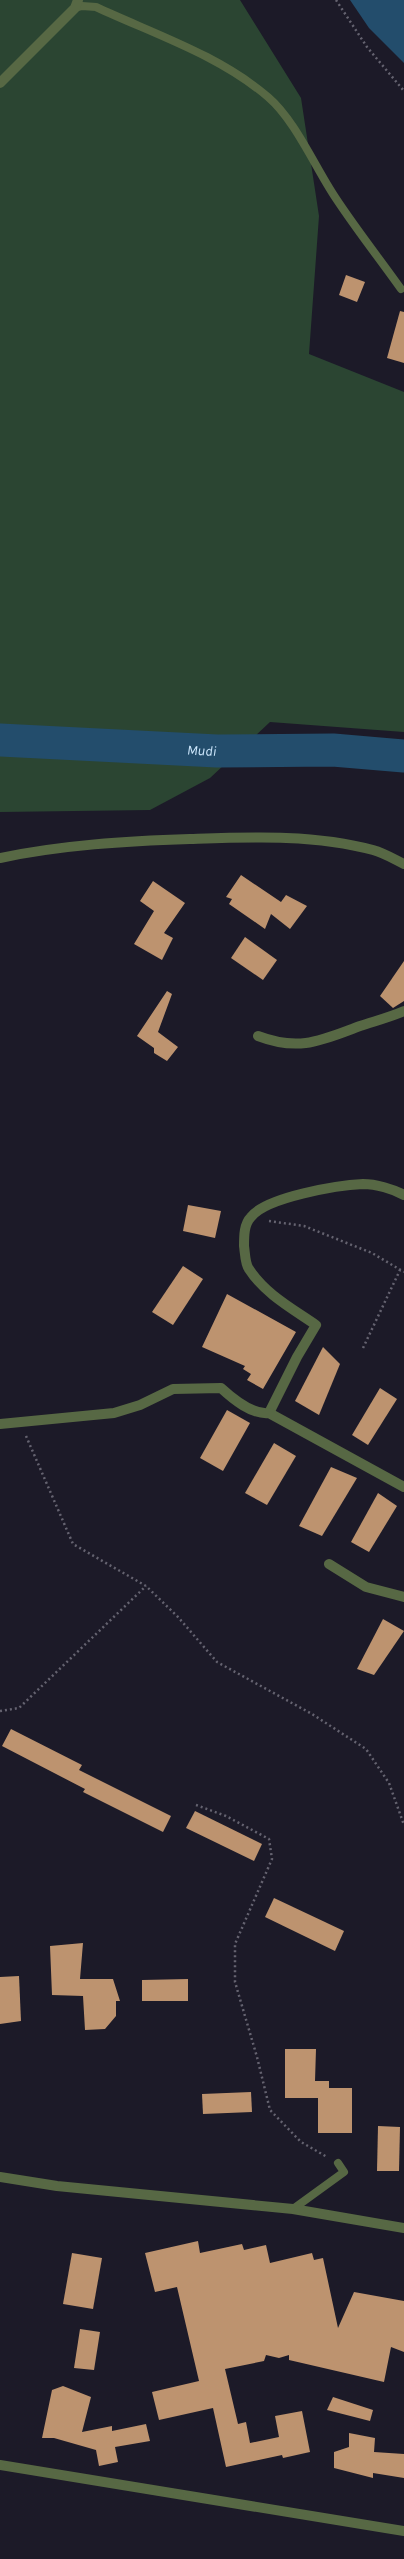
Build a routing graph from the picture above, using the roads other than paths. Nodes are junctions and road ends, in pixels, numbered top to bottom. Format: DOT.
graph roads {
  1 [pos="77,4"];
  2 [pos="0,83"];
  3 [pos="401,289"];
  4 [pos="0,858"];
  5 [pos="404,864"];
  6 [pos="404,1011"];
  7 [pos="258,1036"];
  8 [pos="404,1195"];
  9 [pos="269,1412"];
  10 [pos="0,1424"];
  11 [pos="404,1487"];
  12 [pos="329,1564"];
  13 [pos="404,1596"];
  14 [pos="338,2163"];
  15 [pos="0,2177"];
  16 [pos="292,2209"];
  17 [pos="404,2228"];
  18 [pos="0,2465"];
  19 [pos="404,2531"];
  1 -- 2 [label="street"];
  1 -- 3 [label="lane"];
  4 -- 5 [label="street"];
  6 -- 7 [label="street"];
  8 -- 9 [label="street"];
  9 -- 10 [label="street"];
  9 -- 11 [label="street"];
  12 -- 13 [label="street"];
  14 -- 16 [label="lane"];
  15 -- 16 [label="street"];
  16 -- 17 [label="street"];
  18 -- 19 [label="street"];
}
